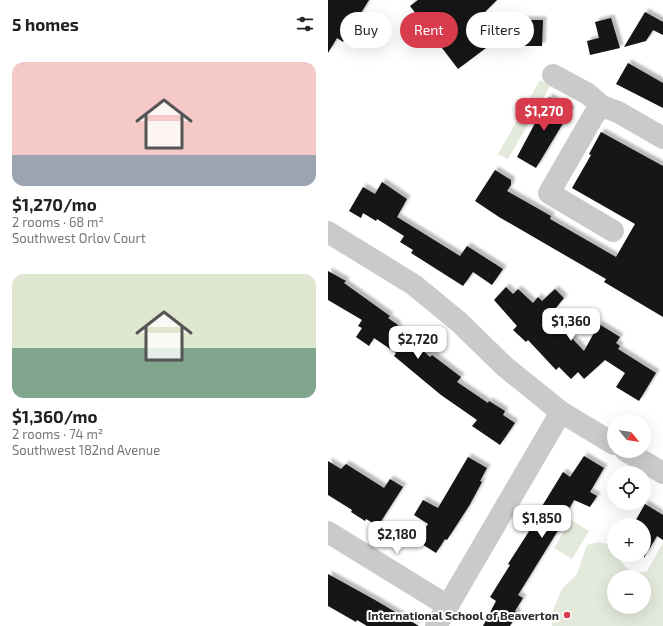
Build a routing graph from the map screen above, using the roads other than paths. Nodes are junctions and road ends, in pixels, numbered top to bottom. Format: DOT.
graph roads {
  1 [pos="552,75"];
  2 [pos="602,106"];
  3 [pos="663,138"];
  4 [pos="613,231"];
  5 [pos="328,232"];
  6 [pos="561,412"];
  7 [pos="607,440"];
  8 [pos="638,458"];
  9 [pos="663,473"];
  10 [pos="328,532"];
  11 [pos="448,606"];
  12 [pos="436,626"];
  1 -- 2 [label="street"];
  2 -- 3 [label="street"];
  2 -- 4 [label="street"];
  5 -- 6 [label="street"];
  6 -- 7 [label="street"];
  6 -- 11 [label="street"];
  8 -- 9 [label="street"];
  10 -- 11 [label="street"];
  11 -- 12 [label="street"];
}
